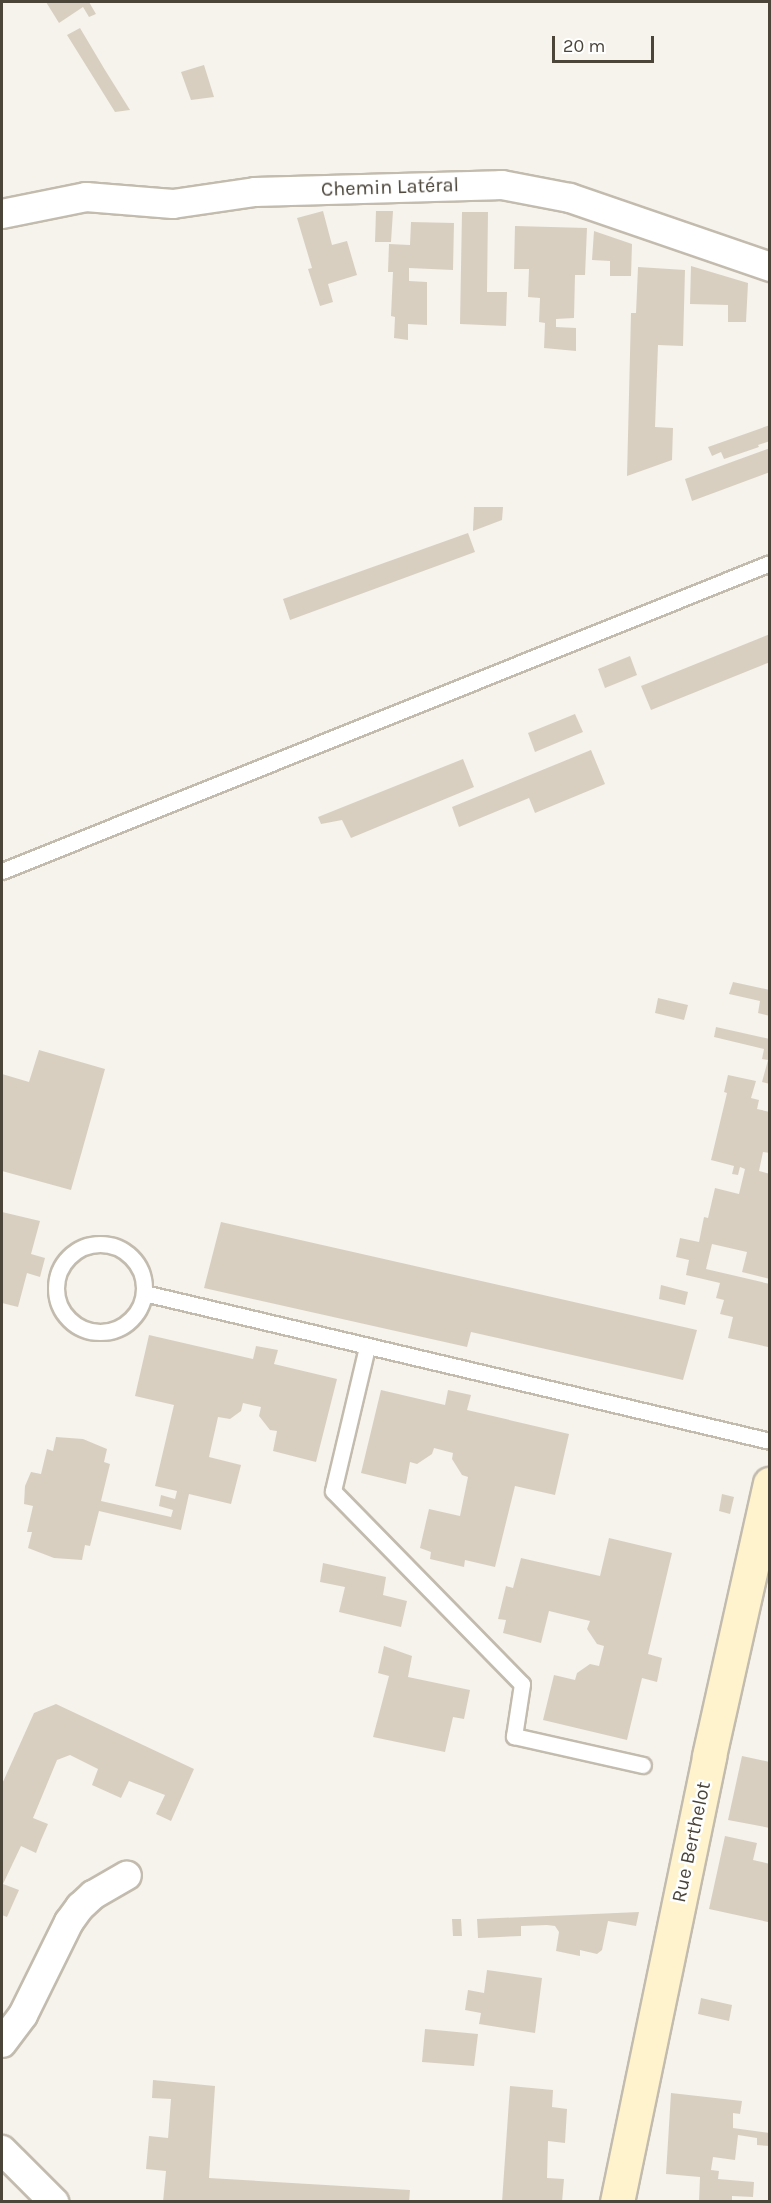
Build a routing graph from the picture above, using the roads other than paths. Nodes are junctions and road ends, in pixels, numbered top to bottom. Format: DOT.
graph roads {
  1 [pos="2,214"];
  2 [pos="770,267"];
  3 [pos="770,563"];
  4 [pos="2,871"];
  5 [pos="144,1293"];
  6 [pos="367,1347"];
  7 [pos="770,1442"];
  8 [pos="770,1484"];
  9 [pos="643,1766"];
  10 [pos="127,1875"];
  11 [pos="2,2043"];
  12 [pos="2,2150"];
  13 [pos="54,2202"];
  14 [pos="617,2202"];
  1 -- 2 [label="street, Chemin Latéral"];
  3 -- 4 [label="lane"];
  5 -- 5 [label="lane"];
  5 -- 6 [label="lane"];
  6 -- 7 [label="lane"];
  6 -- 9 [label="lane"];
  8 -- 14 [label="street, Rue Berthelot"];
  10 -- 11 [label="street"];
  12 -- 13 [label="street"];
}
